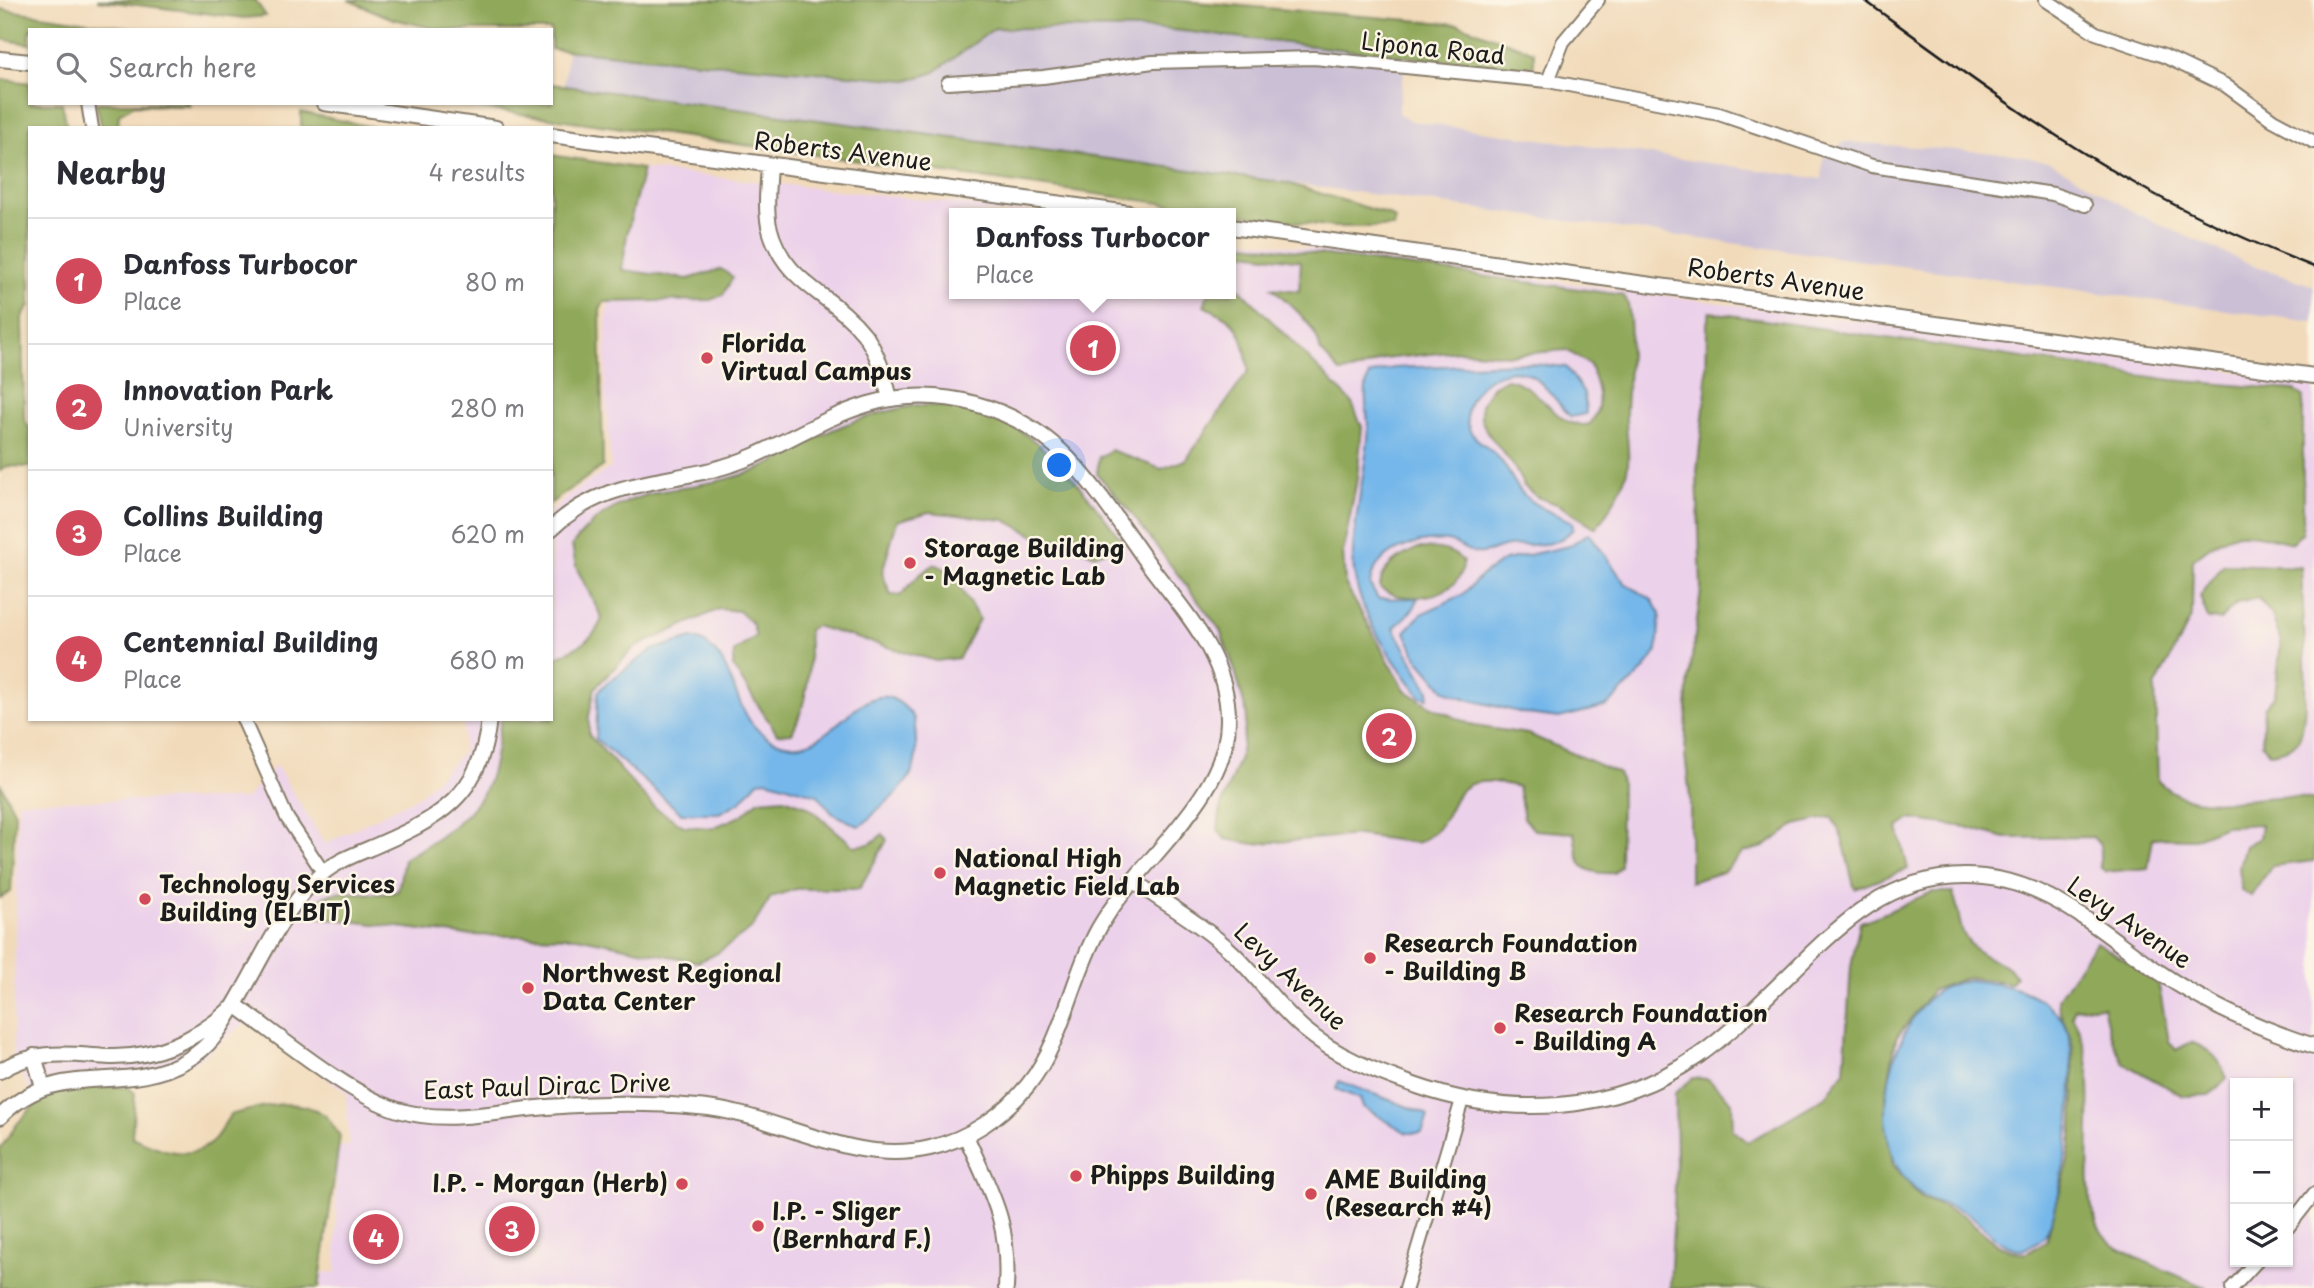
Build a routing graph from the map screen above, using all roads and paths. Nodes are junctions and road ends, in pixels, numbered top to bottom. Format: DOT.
graph roads {
  1 [pos="1598,0"];
  2 [pos="2046,0"];
  3 [pos="0,59"];
  4 [pos="28,62"];
  5 [pos="1548,81"];
  6 [pos="947,83"];
  7 [pos="88,105"];
  8 [pos="338,105"];
  9 [pos="92,126"];
  10 [pos="482,126"];
  11 [pos="553,135"];
  12 [pos="2314,142"];
  13 [pos="769,166"];
  14 [pos="2085,205"];
  15 [pos="1091,208"];
  16 [pos="1236,229"];
  17 [pos="2314,376"];
  18 [pos="890,399"];
  19 [pos="553,527"];
  20 [pos="244,721"];
  21 [pos="489,721"];
  22 [pos="323,872"];
  23 [pos="1132,880"];
  24 [pos="235,1004"];
  25 [pos="2314,1046"];
  26 [pos="34,1056"];
  27 [pos="0,1071"];
  28 [pos="43,1087"];
  29 [pos="1462,1100"];
  30 [pos="0,1117"];
  31 [pos="965,1136"];
  32 [pos="2314,1194"];
  33 [pos="2293,1221"];
  34 [pos="2251,1267"];
  35 [pos="1006,1288"];
  36 [pos="1406,1288"];
  37 [pos="2232,1288"];
  1 -- 5 [label="street"];
  2 -- 12 [label="street"];
  3 -- 4 [label="street"];
  5 -- 6 [label="street, Lipona Road"];
  5 -- 14 [label="street, Lipona Road"];
  7 -- 9 [label="street"];
  8 -- 10 [label="street"];
  11 -- 13 [label="street, Roberts Avenue"];
  13 -- 15 [label="street, Roberts Avenue"];
  13 -- 18 [label="street"];
  16 -- 17 [label="street, Roberts Avenue"];
  18 -- 19 [label="street, East Paul Dirac Drive"];
  18 -- 23 [label="street, East Paul Dirac Drive"];
  20 -- 22 [label="street"];
  21 -- 22 [label="street"];
  22 -- 24 [label="street"];
  23 -- 29 [label="street, Levy Avenue"];
  23 -- 31 [label="street, East Paul Dirac Drive"];
  24 -- 26 [label="street"];
  24 -- 28 [label="street"];
  24 -- 31 [label="street, East Paul Dirac Drive"];
  25 -- 29 [label="street, Levy Avenue"];
  26 -- 27 [label="street"];
  26 -- 28 [label="street"];
  28 -- 30 [label="street"];
  29 -- 36 [label="street"];
  31 -- 35 [label="street"];
  32 -- 33 [label="street"];
  34 -- 37 [label="street"];
}
